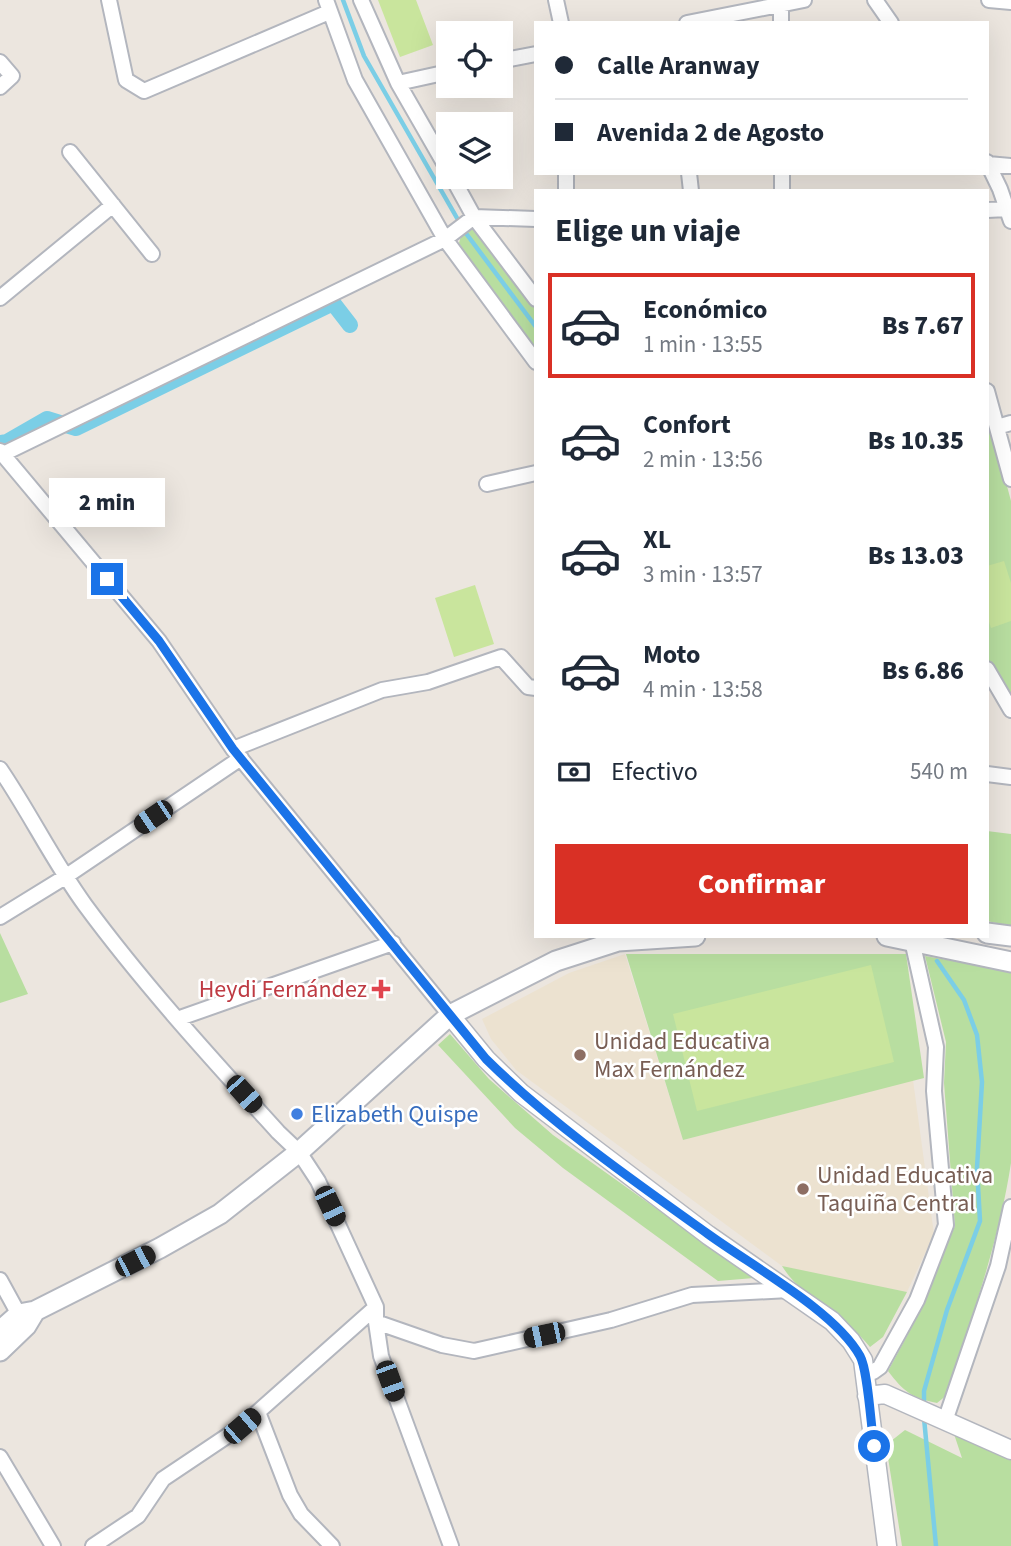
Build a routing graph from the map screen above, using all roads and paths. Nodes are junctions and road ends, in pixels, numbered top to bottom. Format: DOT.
graph roads {
  1 [pos="109,0"];
  2 [pos="361,0"];
  3 [pos="556,0"];
  4 [pos="804,0"];
  5 [pos="875,0"];
  6 [pos="989,0"];
  7 [pos="780,2"];
  8 [pos="1011,2"];
  9 [pos="328,6"];
  10 [pos="561,21"];
  11 [pos="696,21"];
  12 [pos="781,21"];
  13 [pos="890,21"];
  14 [pos="534,54"];
  15 [pos="513,58"];
  16 [pos="0,62"];
  17 [pos="436,75"];
  18 [pos="398,83"];
  19 [pos="0,87"];
  20 [pos="436,149"];
  21 [pos="70,152"];
  22 [pos="989,163"];
  23 [pos="989,165"];
  24 [pos="1011,166"];
  25 [pos="456,189"];
  26 [pos="113,205"];
  27 [pos="989,210"];
  28 [pos="1009,215"];
  29 [pos="534,219"];
  30 [pos="466,223"];
  31 [pos="445,239"];
  32 [pos="152,254"];
  33 [pos="534,297"];
  34 [pos="0,298"];
  35 [pos="534,359"];
  36 [pos="989,395"];
  37 [pos="1004,425"];
  38 [pos="1,452"];
  39 [pos="534,473"];
  40 [pos="1011,479"];
  41 [pos="487,484"];
  42 [pos="989,672"];
  43 [pos="534,688"];
  44 [pos="1011,710"];
  45 [pos="237,753"];
  46 [pos="0,769"];
  47 [pos="989,774"];
  48 [pos="1011,777"];
  49 [pos="65,877"];
  50 [pos="0,916"];
  51 [pos="989,933"];
  52 [pos="1011,936"];
  53 [pos="664,938"];
  54 [pos="912,940"];
  55 [pos="393,943"];
  56 [pos="1011,962"];
  57 [pos="450,1015"];
  58 [pos="177,1020"];
  59 [pos="299,1152"];
  60 [pos="1011,1207"];
  61 [pos="1005,1268"];
  62 [pos="0,1280"];
  63 [pos="789,1290"];
  64 [pos="376,1314"];
  65 [pos="27,1317"];
  66 [pos="0,1331"];
  67 [pos="0,1351"];
  68 [pos="864,1373"];
  69 [pos="867,1396"];
  70 [pos="258,1412"];
  71 [pos="931,1415"];
  72 [pos="1011,1450"];
  73 [pos="0,1457"];
  74 [pos="53,1546"];
  75 [pos="93,1546"];
  76 [pos="332,1546"];
  77 [pos="451,1546"];
  78 [pos="887,1546"];
  1 -- 9 [label="street"];
  2 -- 18 [label="street"];
  3 -- 10 [label="street"];
  4 -- 7 [label="street"];
  5 -- 13 [label="street"];
  6 -- 8 [label="street"];
  7 -- 11 [label="street"];
  7 -- 12 [label="street"];
  9 -- 31 [label="street"];
  14 -- 15 [label="street"];
  16 -- 19 [label="street"];
  17 -- 18 [label="street"];
  18 -- 20 [label="street"];
  21 -- 26 [label="street"];
  22 -- 24 [label="street"];
  23 -- 28 [label="street"];
  25 -- 30 [label="street"];
  26 -- 32 [label="street"];
  26 -- 34 [label="street"];
  27 -- 28 [label="street"];
  29 -- 30 [label="street"];
  30 -- 31 [label="street"];
  30 -- 33 [label="street"];
  31 -- 35 [label="street"];
  31 -- 38 [label="street"];
  36 -- 37 [label="street"];
  37 -- 40 [label="street"];
  38 -- 45 [label="street"];
  39 -- 41 [label="street"];
  42 -- 44 [label="street"];
  43 -- 45 [label="street"];
  45 -- 49 [label="street"];
  45 -- 55 [label="street"];
  46 -- 49 [label="street"];
  47 -- 48 [label="street"];
  49 -- 50 [label="street"];
  49 -- 58 [label="street"];
  51 -- 52 [label="main road"];
  53 -- 57 [label="main road"];
  54 -- 56 [label="main road"];
  54 -- 68 [label="street"];
  55 -- 57 [label="street"];
  55 -- 58 [label="street"];
  57 -- 59 [label="main road"];
  57 -- 63 [label="street"];
  58 -- 59 [label="street"];
  59 -- 64 [label="street"];
  59 -- 65 [label="main road"];
  60 -- 61 [label="street"];
  61 -- 71 [label="street"];
  62 -- 65 [label="street"];
  63 -- 64 [label="street"];
  63 -- 68 [label="street"];
  64 -- 70 [label="street"];
  64 -- 77 [label="street"];
  65 -- 66 [label="main road"];
  65 -- 67 [label="main road"];
  68 -- 69 [label="street"];
  69 -- 71 [label="street"];
  69 -- 78 [label="street"];
  70 -- 75 [label="street"];
  70 -- 76 [label="street"];
  71 -- 72 [label="street"];
  73 -- 74 [label="street"];
}
